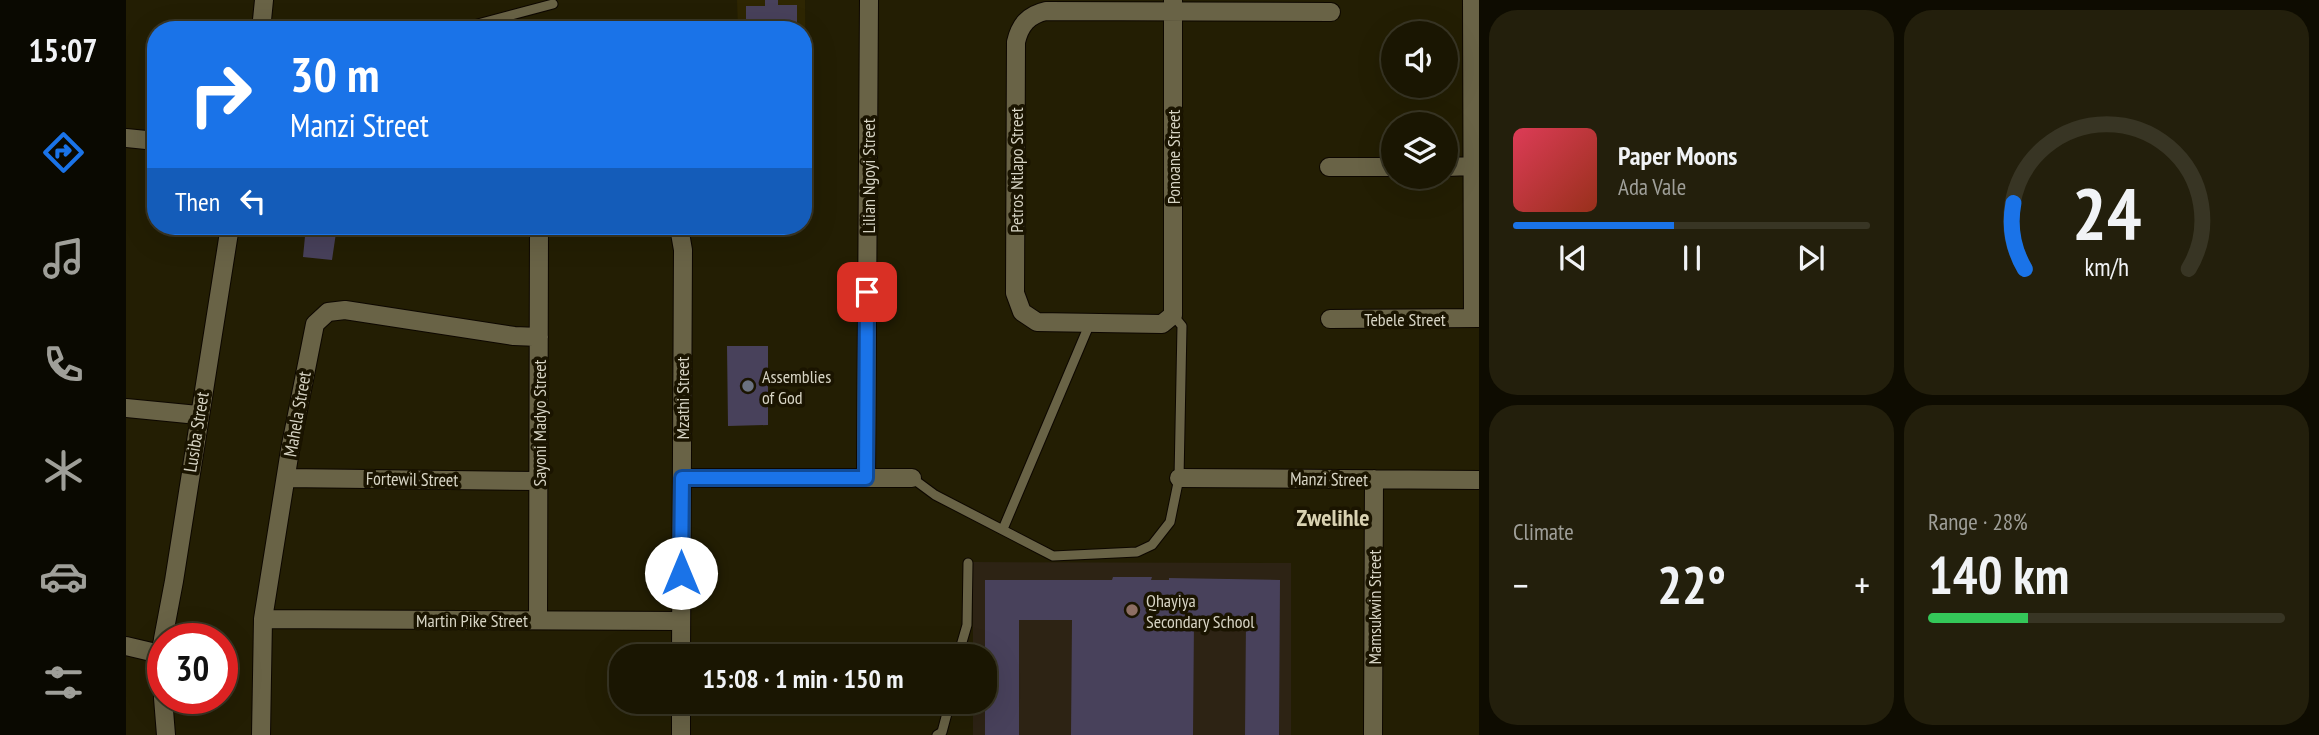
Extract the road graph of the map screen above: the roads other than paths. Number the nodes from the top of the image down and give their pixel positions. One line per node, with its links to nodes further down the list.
1 (264, 0): 7 (street)
2 (869, 0): 27 (street, Lilian Ngoyi Street)
3 (1472, 0): 11 (street)
4 (553, 4): 8 (lane)
5 (1173, 6): 6 (street); 18 (street, Ponoane Street); 21 (street, Petros Ntlapo Street)
6 (1331, 12)
7 (262, 21)
8 (489, 21)
9 (126, 138): 10 (street)
10 (147, 140)
11 (1475, 156): 12 (street); 19 (street)
12 (1458, 162)
13 (1329, 167): 14 (street)
14 (1381, 167)
15 (228, 235): 24 (street, Lusiba Street)
16 (539, 235): 22 (street, Sayoni Madyo Street)
17 (680, 235): 26 (street, Mzathi Street)
18 (1173, 315): 21 (street, Petros Ntlapo Street); 29 (lane)
19 (1476, 318): 20 (street, Tebele Street)
20 (1330, 319)
21 (1090, 323): 33 (lane)
22 (539, 337): 25 (street, Mahela Street); 32 (street, Sayoni Madyo Street)
23 (126, 408): 24 (street)
24 (198, 415): 38 (street, Lusiba Street)
25 (286, 478): 32 (street, Fortewil Street); 35 (street, Mahela Street)
26 (682, 478): 27 (street); 37 (street, Mzathi Street)
27 (866, 478): 28 (street)
28 (912, 478): 33 (lane)
29 (1179, 478): 30 (street, Manzi Street); 33 (lane)
30 (1374, 479): 31 (street, Manzi Street); 50 (street, Mamsukwin Street)
31 (1479, 480)
32 (538, 481): 36 (street, Sayoni Madyo Street)
33 (1003, 529)
34 (968, 563): 40 (lane)
35 (263, 619): 36 (street, Martin Pike Street); 47 (street, Mahela Street)
36 (538, 620): 37 (street, Martin Pike Street)
37 (681, 621): 39 (street, Mzathi Street)
38 (166, 623)
39 (681, 644)
40 (961, 644)
41 (147, 645): 42 (street)
42 (126, 646)
43 (164, 714): 46 (street)
44 (681, 714): 48 (street)
45 (947, 714): 49 (lane)
46 (166, 735)
47 (261, 735)
48 (681, 735)
49 (937, 735)
50 (1373, 735)

